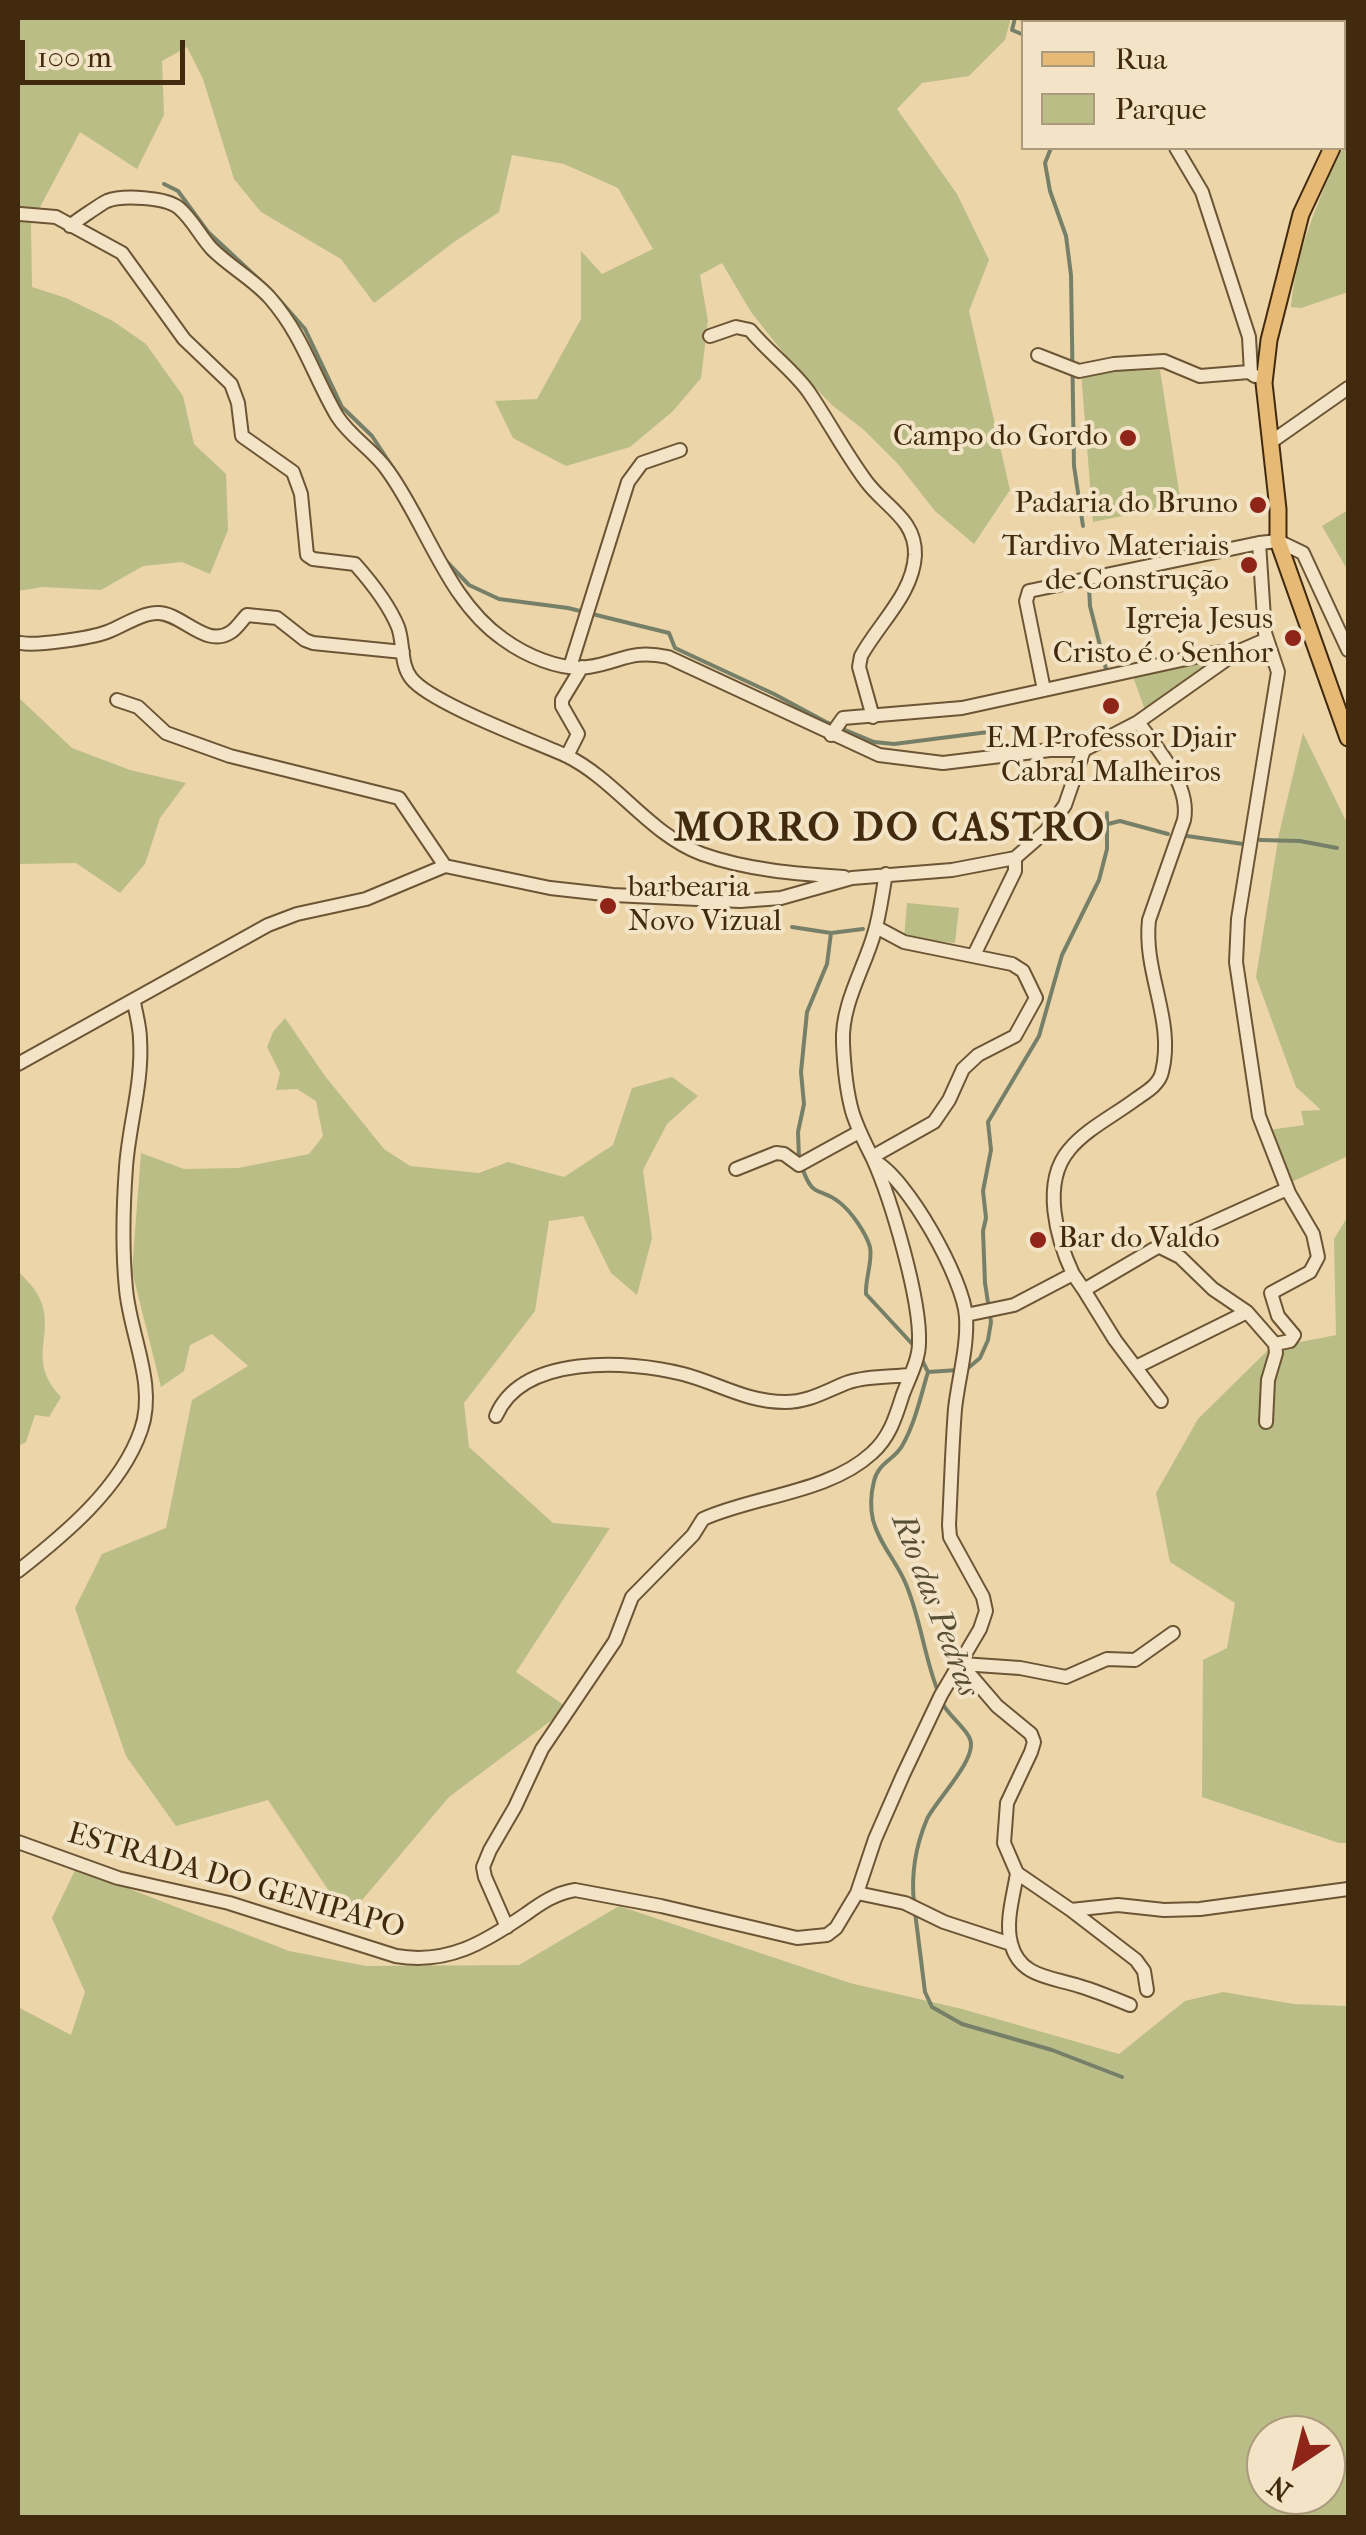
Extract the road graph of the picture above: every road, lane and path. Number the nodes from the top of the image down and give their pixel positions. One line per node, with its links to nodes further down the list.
1 (1177, 150): 7 (street)
2 (1331, 150): 7 (main road)
3 (20, 214): 4 (street)
4 (70, 226): 16 (street); 18 (street)
5 (710, 336): 21 (street)
6 (1038, 356): 7 (street)
7 (1258, 378): 9 (main road)
8 (1348, 388): 9 (street)
9 (1271, 442): 11 (main road)
10 (680, 450): 18 (street)
11 (1278, 541): 12 (street); 15 (street); 24 (main road)
12 (1258, 543): 13 (street); 19 (street)
13 (1267, 639): 17 (street); 38 (street)
14 (21, 643): 16 (street)
15 (1348, 650)
16 (403, 652): 26 (street)
17 (1228, 655): 19 (street); 22 (street)
18 (576, 667): 23 (street); 26 (street)
19 (1044, 690): 21 (street)
20 (117, 700): 28 (street)
21 (873, 717): 23 (street)
22 (1138, 722): 25 (street); 40 (street)
23 (832, 734): 25 (street)
24 (1348, 738)
25 (1084, 750): 27 (street)
26 (567, 756): 30 (street)
27 (1015, 858): 29 (street); 32 (street)
28 (445, 866): 30 (street); 33 (street)
29 (886, 874): 30 (street); 31 (street)
30 (852, 878)
31 (876, 927): 32 (street); 35 (street)
32 (974, 955): 36 (street)
33 (134, 1002): 34 (street); 50 (street)
34 (18, 1064)
35 (859, 1132): 36 (street); 37 (street)
36 (873, 1159): 43 (street, ESTRADA DO GENIPAPO); 46 (street)
37 (736, 1168)
38 (1287, 1189): 39 (street); 44 (street)
39 (1158, 1246): 41 (street); 42 (street)
40 (1073, 1274): 41 (street); 43 (street)
41 (1084, 1290): 45 (street)
42 (1247, 1312): 44 (street); 45 (street)
43 (966, 1316): 52 (street, ESTRADA DO GENIPAPO)
44 (1275, 1344): 49 (street)
45 (1136, 1367): 47 (street)
46 (910, 1375): 48 (street); 58 (street)
47 (1161, 1400)
48 (496, 1416)
49 (1266, 1422)
50 (18, 1572)
51 (1173, 1633): 52 (street)
52 (961, 1664): 54 (street); 56 (street, ESTRADA DO GENIPAPO)
53 (18, 1842): 58 (street, ESTRADA DO GENIPAPO)
54 (1017, 1872): 57 (street); 59 (street)
55 (1348, 1889): 57 (street)
56 (857, 1893): 58 (street, ESTRADA DO GENIPAPO); 59 (street)
57 (1071, 1910): 60 (street)
58 (507, 1926)
59 (1011, 1944): 61 (street)
60 (1148, 1990)
61 (1130, 2005)

